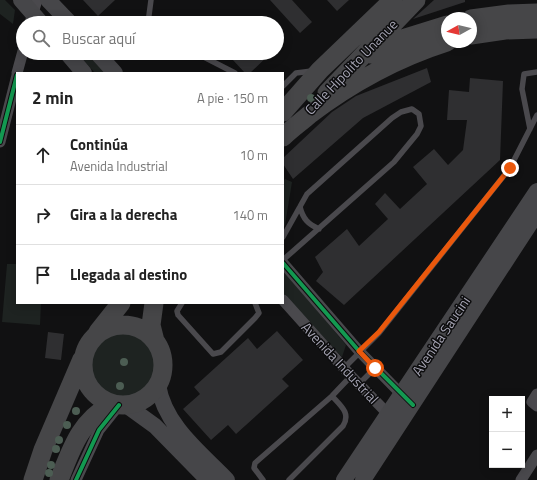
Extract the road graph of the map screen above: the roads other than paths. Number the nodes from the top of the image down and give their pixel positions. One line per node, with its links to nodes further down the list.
1 (21, 0): 7 (main road)
2 (48, 0): 8 (main road)
3 (151, 0): 9 (lane)
4 (393, 0): 20 (highway, Calle Hipolito Unanue)
5 (416, 0): 15 (highway, Calle Hipolito Unanue)
6 (537, 13): 10 (highway)
7 (35, 15)
8 (63, 16)
9 (149, 16)
10 (477, 18)
11 (441, 27): 15 (highway)
12 (537, 29): 13 (highway)
13 (477, 34)
14 (441, 44): 31 (highway)
15 (362, 58): 31 (highway, Calle Hipolito Unanue)
16 (21, 60): 21 (street)
17 (73, 60): 22 (main road)
18 (103, 60): 23 (main road)
19 (210, 60): 24 (lane)
20 (320, 70): 27 (lane); 28 (highway, Calle Hipolito Unanue)
21 (18, 72)
22 (83, 72)
23 (114, 72)
24 (234, 72)
25 (537, 72): 30 (lane)
26 (16, 78): 32 (street)
27 (284, 85)
28 (284, 111)
29 (537, 115): 30 (lane)
30 (530, 129): 48 (lane)
31 (285, 135)
32 (0, 142)
33 (537, 191): 38 (main road, Avenida Saucini)
34 (300, 207): 36 (lane); 36 (lane); 37 (lane)
35 (537, 213): 38 (main road, Avenida Saucini)
36 (319, 228): 39 (lane)
37 (284, 235)
38 (505, 252): 54 (main road, Avenida Saucini)
39 (284, 260)
40 (284, 262): 48 (street, Avenida Industrial)
41 (284, 301): 49 (street, Avenida Industrial)
42 (120, 304): 47 (highway)
43 (154, 304): 46 (highway)
44 (181, 304): 45 (lane)
45 (255, 304)
46 (154, 340): 47 (highway); 52 (highway)
47 (91, 342): 55 (highway); 57 (highway)
48 (359, 351): 49 (lane); 50 (street, Avenida Industrial)
49 (344, 368): 51 (street, Avenida Industrial)
50 (375, 368): 51 (lane); 54 (street, Avenida Industrial)
51 (355, 380): 53 (lane); 56 (street, Avenida Industrial)
52 (158, 385): 55 (highway); 64 (main road)
53 (332, 396): 65 (lane); 66 (lane)
54 (407, 400): 56 (main road, Avenida Saucini)
55 (118, 405): 61 (highway); 62 (street); 63 (main road)
56 (394, 419): 67 (main road, Avenida Saucini); 68 (main road, Avenida Saucini)
57 (43, 450): 59 (street); 60 (highway)
58 (537, 455): 69 (street)
59 (27, 480)
60 (33, 480)
61 (59, 480)
62 (76, 480)
63 (208, 480)
64 (227, 480)
65 (263, 480)
66 (289, 480)
67 (344, 480)
68 (363, 480)
69 (521, 480)

